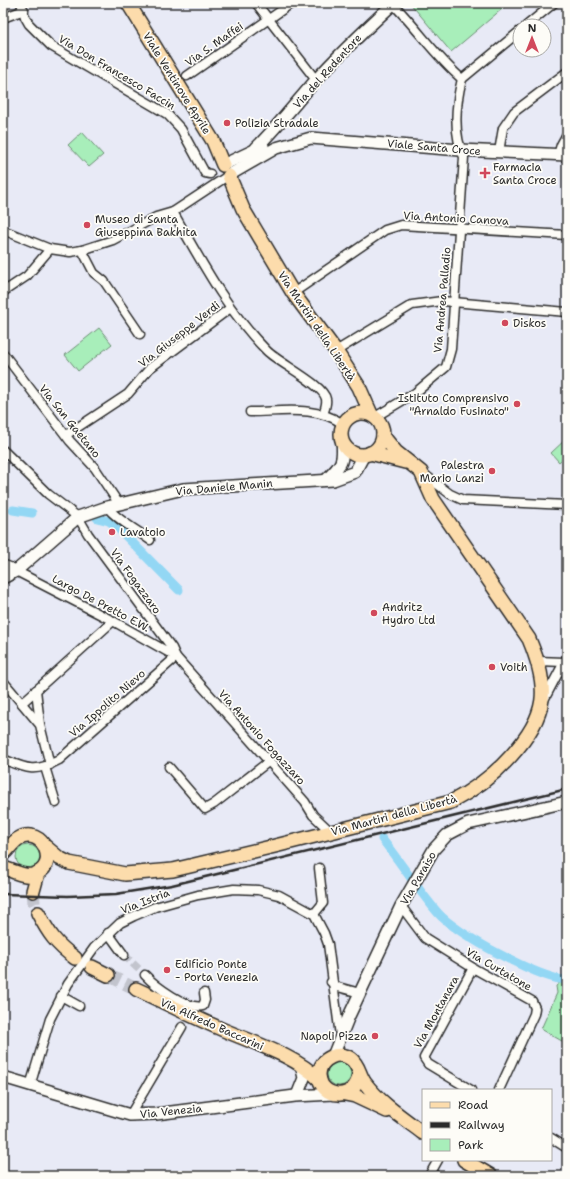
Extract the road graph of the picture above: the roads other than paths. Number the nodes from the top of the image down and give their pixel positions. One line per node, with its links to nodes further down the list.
1 (128, 3): 22 (main road, Viale Ventinove Aprile)
2 (256, 3): 9 (street)
3 (292, 3): 9 (street, Via S. Maffei)
4 (394, 3): 13 (street); 14 (street, Via del Redentore)
5 (554, 3): 8 (street)
6 (22, 6): 7 (street); 23 (street, Via Don Francesco Faccin)
7 (3, 18)
8 (536, 18)
9 (268, 20): 12 (street, Via S. Maffei); 14 (street)
10 (512, 38): 13 (street)
11 (567, 72): 20 (street)
12 (187, 76)
13 (462, 79): 19 (street, Via Andrea Palladio)
14 (316, 80): 15 (street, Via del Redentore)
15 (279, 126): 17 (street); 18 (street, Via del Redentore)
16 (567, 134): 21 (street)
17 (277, 144): 18 (street, Viale Santa Croce); 19 (street, Viale Santa Croce); 22 (street, Viale Santa Croce)
18 (256, 148): 22 (street, Viale Santa Croce)
19 (460, 150): 20 (street, Viale Santa Croce); 25 (street, Via Andrea Palladio)
20 (499, 152): 21 (street, Viale Santa Croce)
21 (563, 155)
22 (227, 171): 24 (street); 31 (main road, Via Martiri della Libertà)
23 (210, 174)
24 (173, 212): 29 (street); 33 (street)
25 (460, 227): 27 (street, Via Antonio Canova); 31 (street, Via Antonio Canova); 32 (street, Via Andrea Palladio)
26 (3, 230): 28 (street)
27 (567, 235)
28 (50, 249): 29 (street); 30 (street)
29 (82, 250): 35 (street)
30 (3, 292)
31 (293, 293): 36 (main road, Via Martiri della Libertà)
32 (454, 302): 34 (street); 36 (street); 42 (street, Via Andrea Palladio)
33 (229, 309): 41 (street); 44 (street, Via Giuseppe Verdi)
34 (567, 312)
35 (140, 334)
36 (336, 351): 38 (main road, Via Martiri della Libertà)
37 (3, 353): 44 (street, Via San Gaetano)
38 (360, 390): 40 (main road, Via Martiri della Libertà); 42 (main road, Via Martiri della Libertà)
39 (250, 412): 41 (street)
40 (356, 413): 42 (main road); 43 (main road)
41 (324, 414): 43 (street)
42 (373, 415): 45 (main road, Via Martiri della Libertà)
43 (343, 424): 46 (main road)
44 (66, 435): 54 (street, Via San Gaetano)
45 (383, 436): 48 (main road); 49 (main road, Via Martiri della Libertà)
46 (342, 439): 48 (main road, Via Martiri della Libertà); 50 (street)
47 (3, 450): 57 (street)
48 (367, 454): 49 (main road, Via Martiri della Libertà); 52 (street)
49 (409, 463): 51 (main road, Via Martiri della Libertà)
50 (341, 465): 52 (street); 53 (street)
51 (421, 472): 55 (street); 64 (main road, Via Martiri della Libertà)
52 (352, 475): 53 (street, Via Daniele Manin)
53 (326, 480): 54 (street, Via Daniele Manin)
54 (119, 504): 56 (street, Via Daniele Manin)
55 (567, 506)
56 (107, 507): 57 (street, Via Daniele Manin); 58 (street)
57 (78, 517): 60 (street); 63 (street, Via Fogazzaro)
58 (150, 540)
59 (3, 566): 60 (street)
60 (16, 570): 61 (street); 62 (street, Largo De Pretto E.W.)
61 (3, 578)
62 (113, 621): 63 (street, Largo De Pretto E.W.); 67 (street)
63 (176, 657): 72 (street, Via Antonio Fogazzaro); 73 (street, Via Ippolito Nievo)
64 (538, 660): 65 (street); 69 (main road, Via Martiri della Libertà)
65 (566, 662): 69 (street)
66 (3, 681): 68 (street)
67 (36, 690): 68 (street); 70 (street)
68 (22, 703): 70 (street)
69 (540, 708): 77 (main road, Via Martiri della Libertà)
70 (40, 725): 73 (street)
71 (3, 759): 73 (street)
72 (268, 762): 74 (street); 77 (street, Via Antonio Fogazzaro)
73 (48, 766): 76 (street)
74 (169, 767)
75 (567, 802): 84 (street, Via Paraiso)
76 (56, 803)
77 (332, 832): 80 (main road, Via Martiri della Libertà)
78 (46, 847): 79 (main road); 80 (main road, Via Martiri della Libertà); 82 (main road)
79 (7, 851): 83 (main road)
80 (69, 863): 82 (main road, Via Martiri della Libertà)
81 (319, 868): 86 (street)
82 (41, 869): 83 (main road)
83 (14, 871)
84 (402, 906): 91 (street, Via Curtatone); 97 (street, Via Paraiso)
85 (38, 913): 89 (main road)
86 (314, 914): 87 (street, Via Istria); 94 (street)
87 (108, 933): 88 (street); 98 (street, Via Istria)
88 (124, 955)
89 (75, 958)
90 (92, 967): 92 (main road)
91 (473, 968): 111 (street, Via Montanara); 112 (street, Via Curtatone)
92 (108, 975)
93 (145, 975): 96 (street)
94 (332, 982): 97 (street); 101 (street)
95 (136, 989): 103 (main road, Via Alfredo Baccarini)
96 (204, 993)
97 (360, 993): 101 (street, Via Paraiso)
98 (62, 996): 99 (street); 110 (street, Via Istria)
99 (79, 1006)
100 (182, 1027): 115 (street)
101 (340, 1037): 102 (street, Via Paraiso); 104 (street)
102 (333, 1056): 104 (main road); 105 (main road)
103 (289, 1058): 105 (main road, Via Alfredo Baccarini); 106 (main road, Via Alfredo Baccarini)
104 (351, 1059): 107 (main road)
105 (322, 1064): 109 (main road)
106 (301, 1065): 109 (main road, Via Alfredo Baccarini); 113 (street)
107 (359, 1073): 114 (main road); 116 (main road)
108 (3, 1077): 110 (street, Via Venezia)
109 (320, 1081): 113 (street, Via Venezia); 114 (main road)
110 (30, 1086): 115 (street, Via Venezia)
111 (469, 1089)
112 (499, 1089)
113 (297, 1094): 114 (street, Via Venezia); 115 (street, Via Venezia)
114 (340, 1094): 116 (main road)
115 (130, 1115)
116 (421, 1132)
117 (552, 1139): 118 (street)
118 (567, 1148)
119 (437, 1161): 121 (street)
120 (466, 1161): 122 (main road)
121 (429, 1176)
122 (491, 1176)

